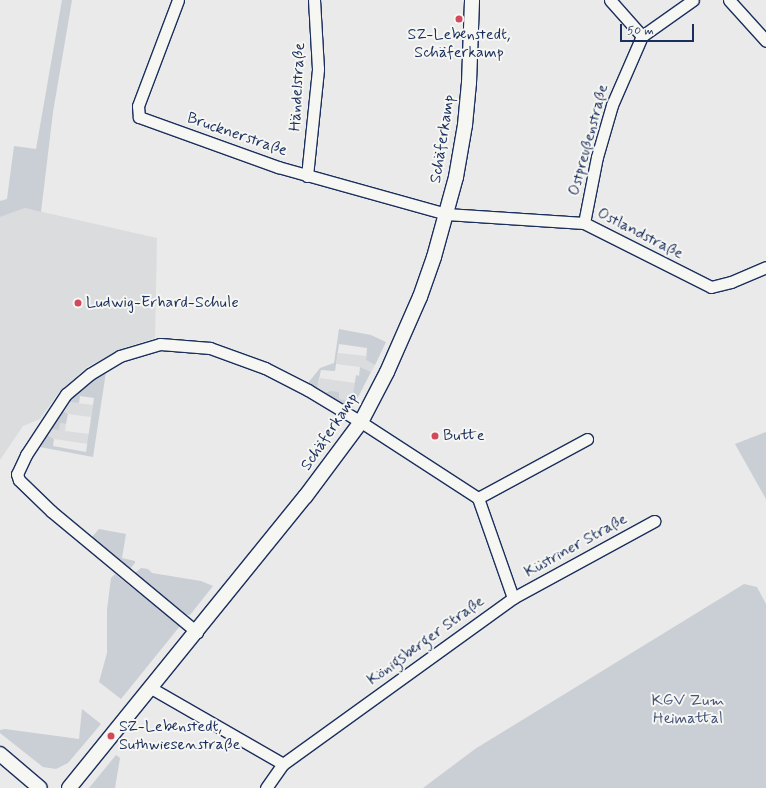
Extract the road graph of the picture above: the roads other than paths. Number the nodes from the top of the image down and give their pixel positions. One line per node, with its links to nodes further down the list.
1 (178, 0): 9 (street, Brucknerstraße)
2 (314, 0): 9 (street, Händelstraße)
3 (472, 0): 10 (street, Schäferkamp)
4 (610, 0): 7 (street)
5 (693, 0): 7 (street)
6 (729, 0): 8 (street)
7 (642, 36): 11 (street, Ostpreußenstraße)
8 (766, 40)
9 (307, 176): 10 (street, Brucknerstraße)
10 (446, 214): 11 (street, Ostlandstraße); 13 (street, Schäferkamp)
11 (584, 223): 12 (street, Ostlandstraße)
12 (766, 267)
13 (362, 422): 15 (street); 18 (street, Schäferkamp); 18 (street)
14 (587, 439): 15 (street)
15 (478, 498): 17 (street)
16 (654, 521): 17 (street, Küstriner Straße)
17 (513, 598): 21 (street, Königsberger Straße)
18 (197, 632): 19 (street, Schäferkamp)
19 (151, 688): 21 (street); 23 (street, Schäferkamp)
20 (0, 754): 22 (street)
21 (283, 764): 24 (street, Königsberger Straße)
22 (40, 788)
23 (69, 788)
24 (266, 788)

